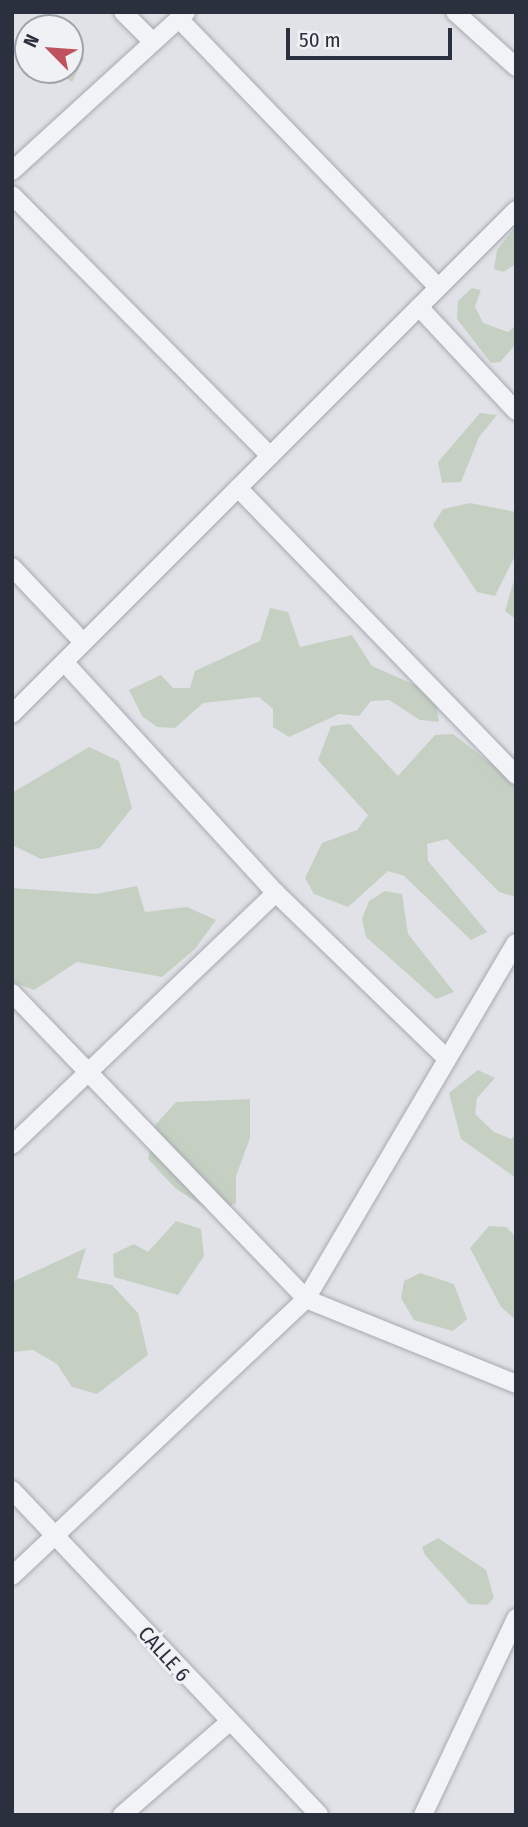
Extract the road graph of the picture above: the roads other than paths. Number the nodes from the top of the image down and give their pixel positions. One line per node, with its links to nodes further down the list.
1 (123, 12): 4 (street)
2 (455, 12): 5 (street)
3 (182, 16): 4 (street); 9 (street)
4 (153, 42): 6 (street)
5 (516, 67)
6 (12, 172)
7 (12, 195): 12 (street)
8 (516, 211): 9 (street)
9 (438, 287): 10 (street)
10 (419, 307): 11 (street); 12 (street)
11 (516, 411)
12 (270, 456): 13 (street)
13 (237, 488): 15 (street); 18 (street)
14 (12, 567): 15 (street)
15 (83, 642): 16 (street)
16 (65, 663): 17 (street); 19 (street)
17 (12, 714)
18 (516, 775)
19 (276, 893): 22 (street); 23 (street)
20 (516, 943): 22 (street)
21 (12, 993): 23 (street)
22 (446, 1058): 25 (street)
23 (88, 1073): 24 (street); 25 (street)
24 (12, 1146)
25 (306, 1300): 26 (street); 28 (street)
26 (516, 1384)
27 (12, 1490): 28 (street, CALLE 6)
28 (55, 1535): 29 (street); 31 (street, CALLE 6)
29 (12, 1576)
30 (516, 1618): 34 (street)
31 (227, 1724): 32 (street); 33 (street, CALLE 6)
32 (122, 1815)
33 (319, 1815)
34 (423, 1815)

